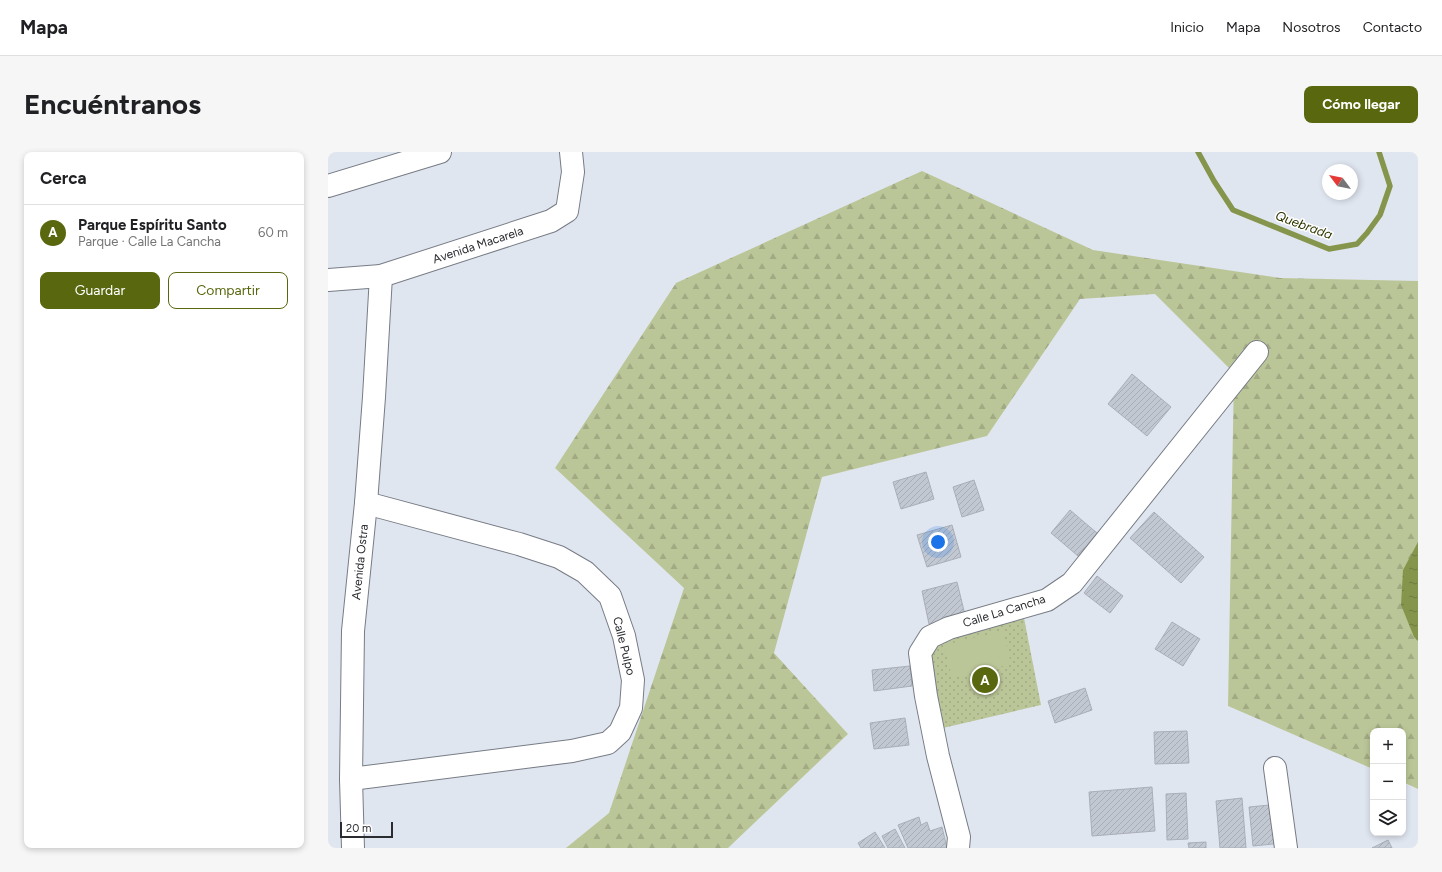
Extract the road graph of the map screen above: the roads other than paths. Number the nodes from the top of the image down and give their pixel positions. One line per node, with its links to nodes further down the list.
1 (440, 152): 3 (street)
2 (570, 152): 4 (street, Avenida Macarela)
3 (328, 186)
4 (381, 276): 5 (street, Avenida Macarela); 7 (street, Avenida Ostra)
5 (328, 280)
6 (1257, 352): 11 (street, Calle La Cancha)
7 (366, 503): 9 (street, Avenida Ostra); 9 (street, Calle Pulpo)
8 (1275, 768): 12 (street)
9 (351, 779): 10 (street, Avenida Ostra)
10 (353, 848)
11 (958, 848)
12 (1286, 848)

